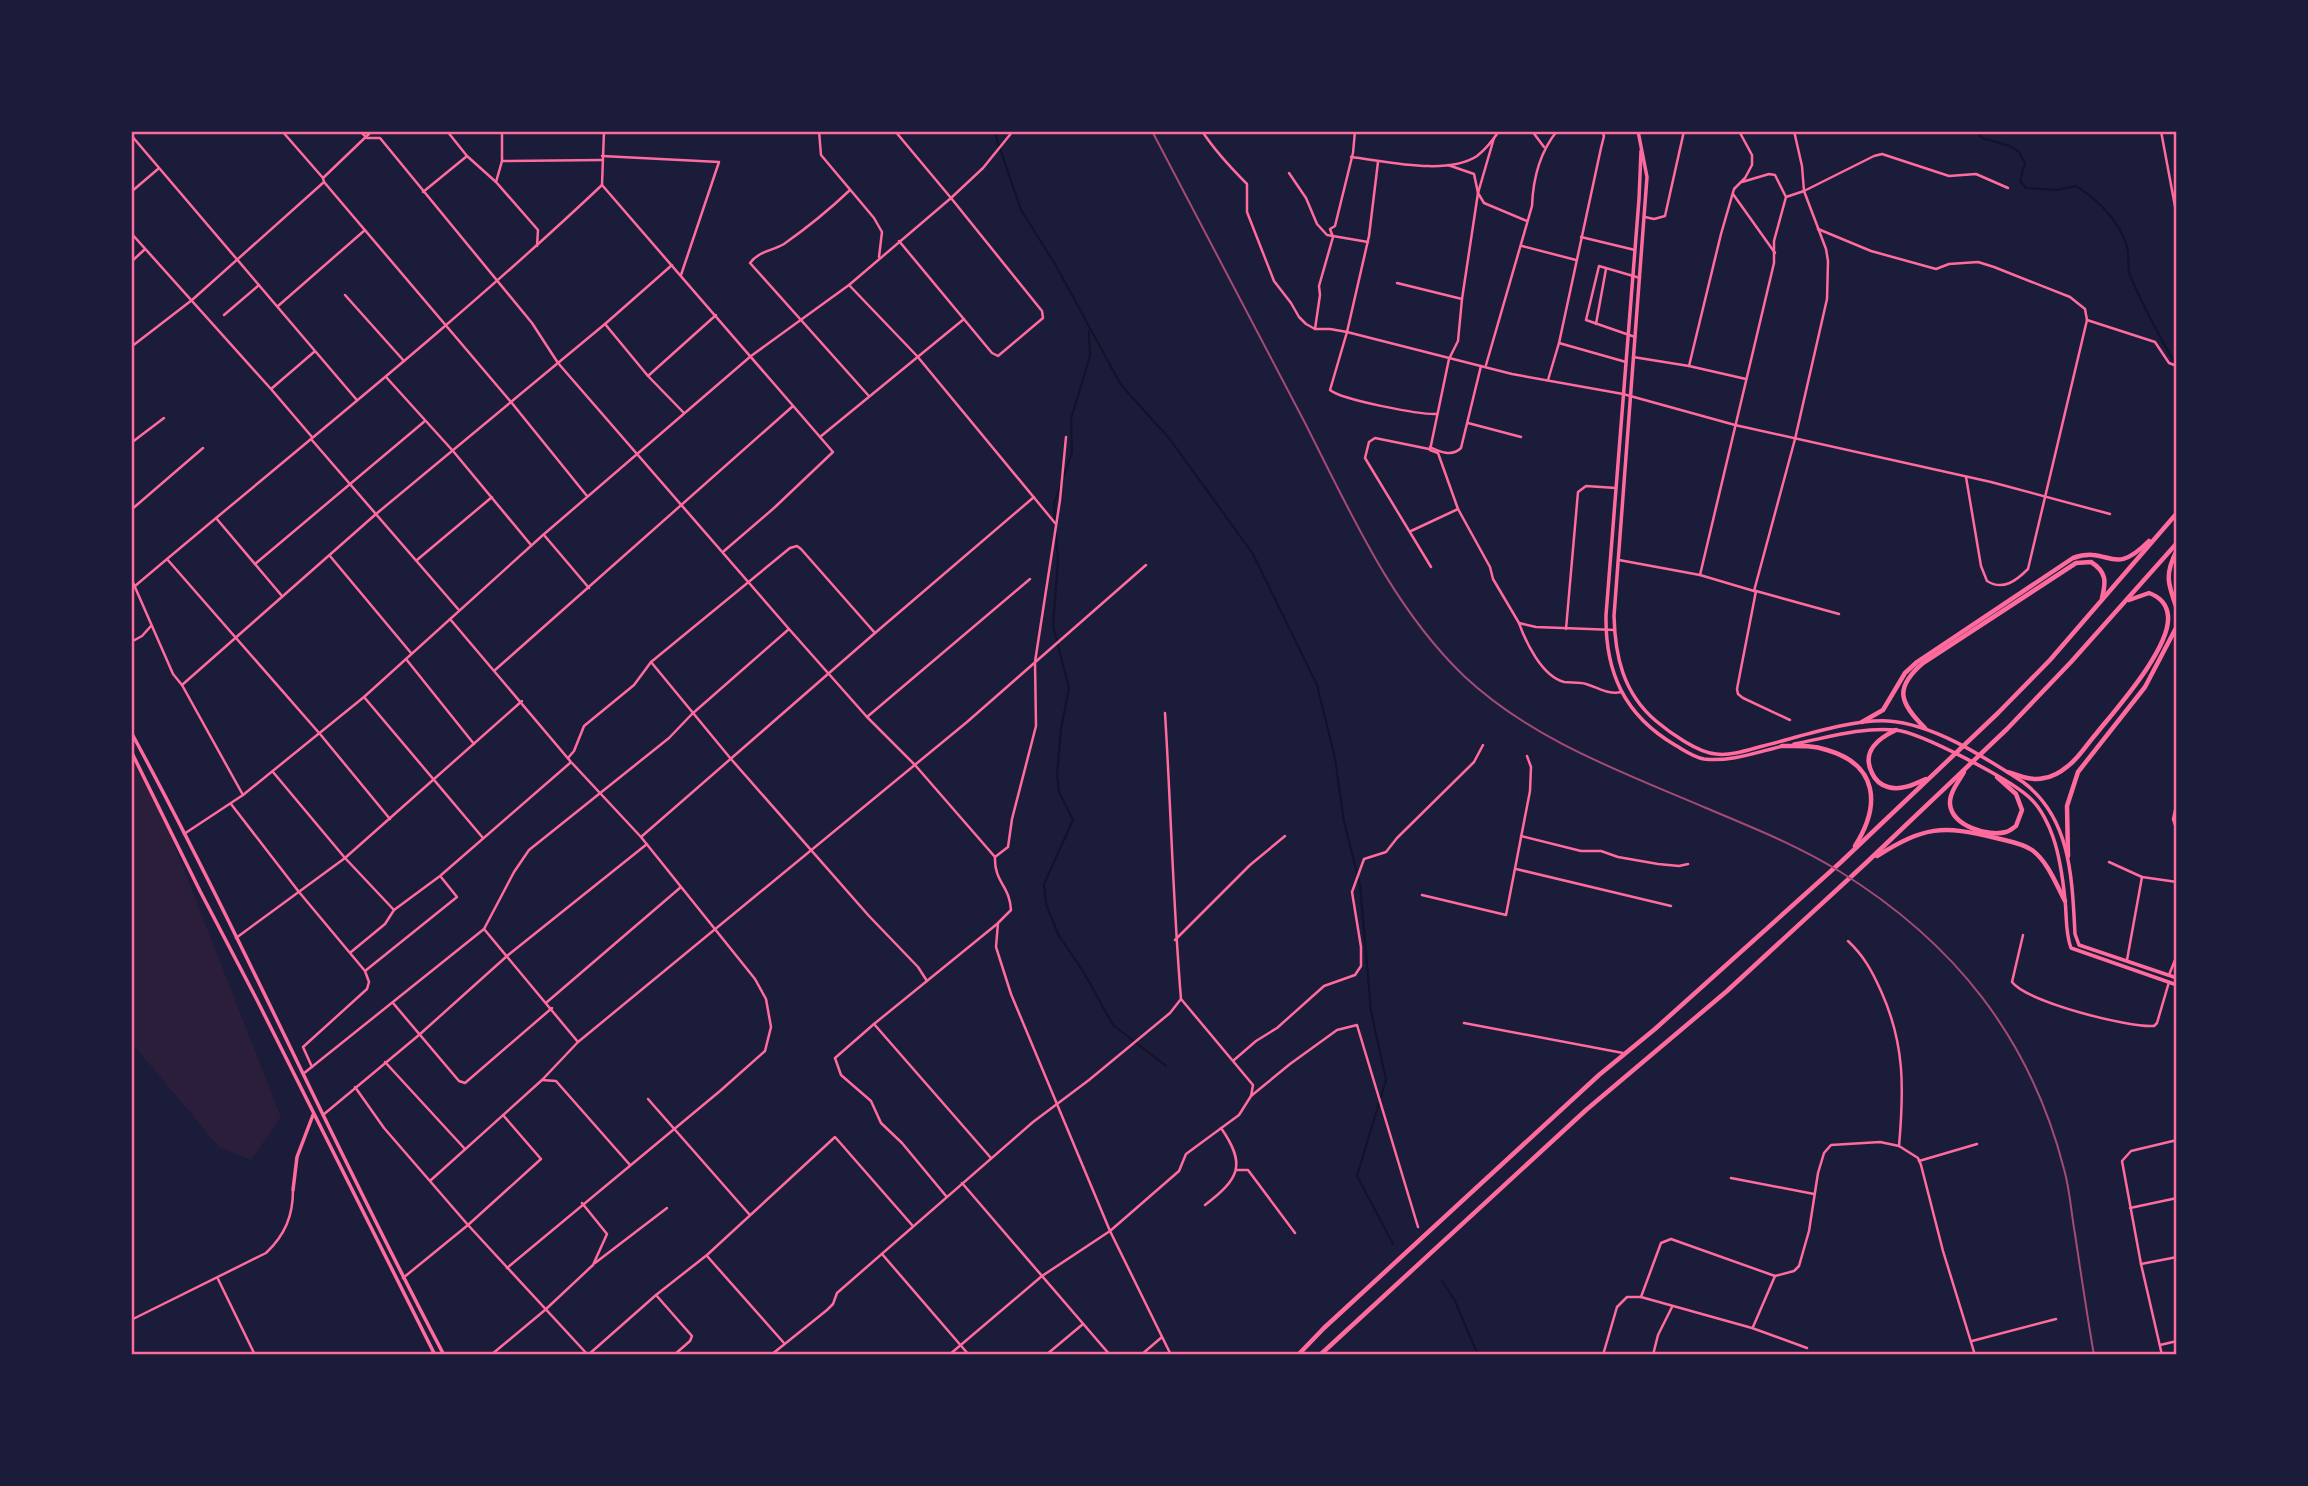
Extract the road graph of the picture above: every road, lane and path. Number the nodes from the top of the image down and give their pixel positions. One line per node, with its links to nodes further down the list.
1 (282, 131): 34 (street)
2 (360, 131): 22 (street)
3 (372, 131): 22 (street)
4 (447, 131): 26 (street)
5 (502, 131): 29 (street)
6 (604, 131): 28 (street)
7 (819, 131): 39 (street)
8 (895, 131): 46 (street)
9 (1013, 131): 46 (street)
10 (1202, 131): 87 (street)
11 (1355, 131): 27 (street)
12 (1499, 131): 23 (street)
13 (1532, 131): 25 (street)
14 (1557, 131): 25 (street)
15 (1602, 131): 54 (street)
16 (1638, 131): 24 (main road)
17 (1684, 131): 47 (street)
18 (1739, 131): 36 (street)
19 (1794, 131): 40 (street)
20 (2161, 131): 48 (street)
21 (131, 135): 32 (street)
22 (367, 138): 34 (street); 42 (street)
23 (1494, 138): 31 (street); 43 (street)
24 (1641, 142): 47 (main road); 60 (main road)
25 (1544, 147): 49 (street)
26 (467, 156): 35 (street); 42 (street)
27 (1351, 157): 30 (street); 53 (street)
28 (602, 158): 29 (street); 37 (street); 68 (street)
29 (502, 161): 35 (street)
30 (1378, 162): 31 (street); 56 (street)
31 (1448, 165): 43 (street)
32 (159, 168): 41 (street); 63 (street)
33 (1289, 173): 53 (street)
34 (324, 180): 51 (street); 63 (street)
35 (496, 182): 57 (street)
36 (1742, 182): 44 (street); 45 (street)
37 (602, 185): 57 (street); 66 (street)
38 (2008, 188): 40 (street)
39 (850, 190): 62 (street); 83 (street)
40 (1804, 191): 45 (street); 50 (street)
41 (131, 192)
42 (424, 192): 71 (street)
43 (1478, 193): 49 (street); 76 (street)
44 (1733, 194): 61 (street); 102 (street)
45 (1786, 197): 61 (street)
46 (951, 198): 55 (street); 81 (street)
47 (1645, 217): 70 (main road)
48 (2177, 217)
49 (1527, 221): 58 (street)
50 (1818, 229): 82 (street); 125 (street)
51 (365, 230): 78 (street); 86 (street)
52 (131, 233): 59 (street)
53 (1333, 237): 56 (street); 87 (street)
54 (1581, 237): 60 (street); 64 (street)
55 (899, 241): 62 (street); 81 (street)
56 (1368, 242): 88 (street)
57 (537, 246): 71 (street)
58 (1521, 246): 64 (street); 101 (street)
59 (145, 248): 65 (street); 77 (street)
60 (1635, 250): 69 (main road)
61 (1775, 253): 106 (street)
62 (879, 258): 74 (street)
63 (237, 260): 73 (street); 77 (street)
64 (1576, 260): 91 (street)
65 (131, 262)
66 (672, 265): 68 (street); 84 (street)
67 (1606, 268): 69 (street); 85 (street); 85 (street)
68 (681, 275): 80 (street)
69 (1633, 276): 70 (street); 89 (main road)
70 (1640, 278): 90 (main road)
71 (497, 282): 86 (street); 100 (street)
72 (1397, 283): 76 (street)
73 (259, 285): 78 (street); 79 (street)
74 (849, 285): 83 (street); 95 (street)
75 (345, 295): 98 (street)
76 (1462, 299): 97 (street)
77 (192, 300): 92 (street); 108 (street)
78 (277, 306): 93 (street)
79 (225, 314)
80 (716, 315): 94 (street); 104 (street)
81 (964, 319): 95 (street)
82 (2087, 320): 103 (street); 137 (street)
83 (800, 321): 94 (street); 110 (street)
84 (605, 324): 100 (street); 104 (street)
85 (1596, 324): 89 (street)
86 (445, 326): 98 (street); 113 (street)
87 (1315, 329): 88 (street)
88 (1347, 332): 97 (street); 116 (street)
89 (1629, 337): 90 (street); 99 (main road)
90 (1635, 337): 96 (main road)
91 (1559, 343): 99 (street); 107 (street)
92 (131, 347)
93 (314, 352): 108 (street); 112 (street)
94 (751, 356): 114 (street); 115 (street)
95 (917, 356): 110 (street); 136 (street)
96 (1633, 357): 102 (street); 111 (main road)
97 (1449, 359): 101 (street); 116 (street)
98 (404, 361): 105 (street)
99 (1626, 362): 109 (main road)
100 (558, 363): 113 (street); 130 (street)
101 (1483, 365): 107 (street); 119 (street)
102 (1689, 366): 106 (street)
103 (2177, 366)
104 (648, 376): 115 (street)
105 (386, 377): 112 (street); 118 (street)
106 (1746, 379): 120 (street)
107 (1548, 380): 109 (street)
108 (271, 389): 124 (street)
109 (1623, 394): 111 (street); 133 (main road)
110 (868, 395): 121 (street)
111 (1631, 396): 120 (street); 155 (main road)
112 (356, 399): 124 (street)
113 (511, 402): 129 (street); 134 (street)
114 (793, 406): 121 (street); 138 (street)
115 (684, 413): 130 (street)
116 (1437, 414): 128 (street)
117 (164, 418): 126 (street)
118 (425, 421): 129 (street); 132 (street)
119 (1468, 423): 123 (street); 128 (street)
120 (1735, 425): 125 (street); 160 (street)
121 (820, 437): 152 (street)
122 (1066, 437): 146 (street)
123 (1521, 437)
124 (312, 439): 132 (street); 144 (street)
125 (1795, 439): 131 (street); 166 (street)
126 (131, 443)
127 (203, 448): 140 (street)
128 (1430, 449): 139 (street); 147 (street)
129 (453, 452): 135 (street); 142 (street)
130 (637, 454): 134 (street); 138 (street)
131 (1966, 477): 137 (street); 137 (street)
132 (350, 484): 142 (street); 157 (street)
133 (1615, 488): 178 (street); 179 (main road)
134 (587, 496): 148 (street)
135 (492, 497): 150 (street); 156 (street)
136 (1034, 497): 146 (street); 181 (street)
137 (2044, 497): 143 (street)
138 (681, 503): 152 (street); 165 (street)
139 (1458, 509): 147 (street); 174 (street)
140 (131, 510)
141 (2177, 513): 145 (highway)
142 (376, 514): 153 (street); 156 (street)
143 (2110, 514)
144 (216, 518): 154 (street); 157 (street)
145 (2172, 518): 168 (highway); 198 (highway)
146 (1057, 524): 187 (street)
147 (1411, 531): 159 (street)
148 (543, 535): 150 (street); 165 (street)
149 (2177, 542): 169 (highway)
150 (531, 545): 170 (street)
151 (2177, 550): 171 (highway)
152 (723, 551): 163 (street)
153 (330, 556): 167 (street); 184 (street)
154 (167, 559): 164 (street); 182 (street)
155 (1619, 560): 160 (street); 180 (main road)
156 (417, 561): 170 (street)
157 (255, 564): 167 (street)
158 (1146, 565): 187 (street)
159 (1431, 568)
160 (1700, 575): 166 (street)
161 (131, 578): 164 (street)
162 (1030, 579): 196 (street)
163 (749, 582): 177 (street); 181 (street); 186 (street)
164 (135, 586): 175 (street)
165 (589, 588): 188 (street)
166 (1755, 591): 172 (street); 197 (street)
167 (283, 597): 182 (street)
168 (2102, 600): 199 (highway); 215 (highway)
169 (2125, 602): 211 (highway); 213 (highway)
170 (459, 609): 173 (street)
171 (2177, 609)
172 (1839, 614)
173 (449, 618): 184 (street); 188 (street)
174 (1519, 622): 178 (street); 191 (street)
175 (151, 626): 183 (street); 190 (street)
176 (2177, 626): 231 (highway)
177 (789, 629): 189 (street); 195 (street)
178 (1566, 629): 179 (street)
179 (1606, 631): 180 (street); 191 (main road)
180 (1615, 631): 198 (main road)
181 (875, 633): 189 (street)
182 (237, 638): 190 (street); 202 (street)
183 (131, 642)
184 (412, 654): 185 (street)
185 (406, 659): 192 (street); 203 (street)
186 (651, 662): 195 (street); 209 (street)
187 (1035, 662): 210 (street); 232 (street)
188 (495, 670): 193 (street)
189 (830, 673): 196 (street); 208 (street)
190 (182, 685): 218 (street)
191 (1622, 692): 205 (main road)
192 (364, 697): 202 (street); 216 (street)
193 (522, 701): 203 (street); 209 (street)
194 (1165, 713): 252 (street)
195 (692, 714): 208 (street); 217 (street)
196 (867, 717): 210 (street)
197 (1790, 720)
198 (1862, 723): 199 (main road)
199 (1925, 728): 213 (main road)
200 (1896, 730): 205 (main road); 214 (main road); 215 (highway)
201 (131, 732): 223 (main road)
202 (320, 734): 212 (street); 221 (street)
203 (474, 744): 216 (street)
204 (1483, 745): 273 (street)
205 (1782, 746): 230 (highway)
206 (131, 751): 282 (main road)
207 (1527, 757): 225 (street)
208 (731, 759): 226 (street); 229 (street)
209 (570, 760): 217 (street); 227 (street)
210 (915, 765): 229 (street); 232 (street)
211 (1966, 769): 214 (highway); 234 (highway)
212 (273, 772): 218 (street); 233 (street)
213 (2007, 772): 231 (main road)
214 (1994, 775): 244 (main road)
215 (1930, 777): 230 (highway)
216 (433, 780): 221 (street); 227 (street)
217 (600, 794): 226 (street); 248 (street)
218 (243, 795): 220 (street)
219 (2177, 801): 222 (street)
220 (231, 804): 223 (street); 242 (street)
221 (390, 819): 233 (street)
222 (2177, 831)
223 (184, 834): 251 (main road)
224 (1285, 836): 252 (street)
225 (1521, 836): 236 (street); 237 (street)
226 (641, 837): 228 (street)
227 (483, 838): 238 (street)
228 (647, 844): 241 (street); 256 (street)
229 (811, 851): 249 (street); 261 (street)
230 (1850, 853): 272 (highway)
231 (2068, 856): 257 (main road)
232 (995, 857): 247 (street)
233 (345, 858): 242 (street); 246 (street)
234 (1867, 862): 244 (highway); 351 (highway)
235 (2109, 862): 239 (street)
236 (1688, 864)
237 (1516, 869): 243 (street); 245 (street)
238 (440, 876): 246 (street); 258 (street)
239 (2142, 877): 240 (street); 257 (street)
240 (2177, 882)
241 (681, 887): 249 (street); 266 (street)
242 (299, 892): 251 (street); 254 (street)
243 (1422, 895)
244 (2065, 901): 262 (main road)
245 (1671, 906)
246 (394, 911): 254 (street)
247 (998, 923): 261 (street); 281 (street)
248 (484, 929): 256 (street); 265 (street)
249 (715, 931): 271 (street); 286 (street)
250 (2023, 935): 262 (street)
251 (236, 939): 276 (main road)
252 (1175, 940): 264 (street)
253 (1848, 941): 289 (street)
254 (351, 952): 258 (street)
255 (2177, 955): 259 (street)
256 (507, 956): 266 (street); 270 (street)
257 (2127, 960): 259 (main road)
258 (365, 971): 275 (street)
259 (2169, 975): 260 (main road)
260 (2177, 978)
261 (927, 981): 269 (street)
262 (2169, 982): 263 (main road)
263 (2177, 985)
264 (1181, 999): 273 (street); 281 (street)
265 (392, 1002): 270 (street); 275 (street)
266 (547, 1002): 267 (street)
267 (552, 1008): 270 (street); 271 (street)
268 (1464, 1023): 272 (street)
269 (874, 1024): 291 (street); 300 (street)
270 (419, 1035): 274 (street)
271 (578, 1042): 277 (street)
272 (1627, 1054): 350 (highway)
273 (1234, 1060): 279 (street)
274 (385, 1062): 278 (street); 290 (street)
275 (312, 1068): 276 (street)
276 (303, 1074): 283 (main road)
277 (542, 1080): 284 (street); 293 (street)
278 (355, 1087): 283 (street); 296 (street)
279 (1251, 1096): 285 (street); 309 (street)
280 (648, 1099): 286 (street)
281 (1058, 1104): 291 (street); 310 (street)
282 (313, 1115): 298 (main road); 338 (main road)
283 (323, 1115): 320 (main road)
284 (503, 1115): 290 (street); 307 (street)
285 (1221, 1128): 294 (street); 310 (street)
286 (673, 1130): 293 (street); 306 (street)
287 (2177, 1140): 305 (street)
288 (1977, 1144): 292 (street)
289 (1899, 1146): 292 (street); 299 (street)
290 (465, 1149): 296 (street)
291 (990, 1158): 297 (street)
292 (1919, 1161): 331 (street)
293 (630, 1165): 302 (street)
294 (1237, 1170): 303 (street); 311 (street)
295 (1731, 1178): 299 (street)
296 (431, 1180): 307 (street)
297 (962, 1184): 300 (street); 318 (street)
298 (293, 1189): 321 (street)
299 (1815, 1195): 319 (street)
300 (947, 1197): 308 (street)
301 (2177, 1198): 305 (street)
302 (582, 1203): 316 (street); 317 (street)
303 (1205, 1205)
304 (667, 1208): 316 (street)
305 (2130, 1208): 315 (street)
306 (749, 1214): 308 (street); 313 (street)
307 (468, 1225): 317 (street); 320 (street)
308 (912, 1225): 312 (street)
309 (1418, 1227)
310 (1110, 1231): 318 (street); 330 (street)
311 (1295, 1233)
312 (882, 1254): 333 (street); 334 (street)
313 (707, 1255): 322 (street); 333 (street)
314 (2177, 1257): 315 (street)
315 (2141, 1264): 335 (street)
316 (593, 1265): 325 (street)
317 (507, 1268): 325 (street)
318 (1042, 1276): 328 (street); 334 (street)
319 (1775, 1276): 323 (street); 329 (street)
320 (403, 1278): 339 (main road)
321 (217, 1279): 327 (street); 337 (street)
322 (656, 1295): 341 (street); 342 (street)
323 (1641, 1297): 324 (street); 352 (street)
324 (1672, 1307): 329 (street); 353 (street)
325 (545, 1310): 340 (street); 341 (street)
326 (2056, 1319): 331 (street)
327 (131, 1320)
328 (1083, 1324): 346 (street); 347 (street)
329 (1752, 1328): 336 (street)
330 (1163, 1336): 348 (street); 349 (street)
331 (1971, 1341): 354 (street)
332 (2177, 1341): 335 (street)
333 (784, 1343): 343 (street)
334 (960, 1345): 344 (street); 345 (street)
335 (2160, 1345): 355 (street)
336 (1807, 1348)
337 (255, 1355)
338 (435, 1355)
339 (444, 1355)
340 (491, 1355)
341 (588, 1355)
342 (674, 1355)
343 (771, 1355)
344 (949, 1355)
345 (969, 1355)
346 (1046, 1355)
347 (1110, 1355)
348 (1141, 1355)
349 (1171, 1355)
350 (1298, 1355)
351 (1320, 1355)
352 (1602, 1355)
353 (1653, 1355)
354 (1975, 1355)
355 (2162, 1355)

